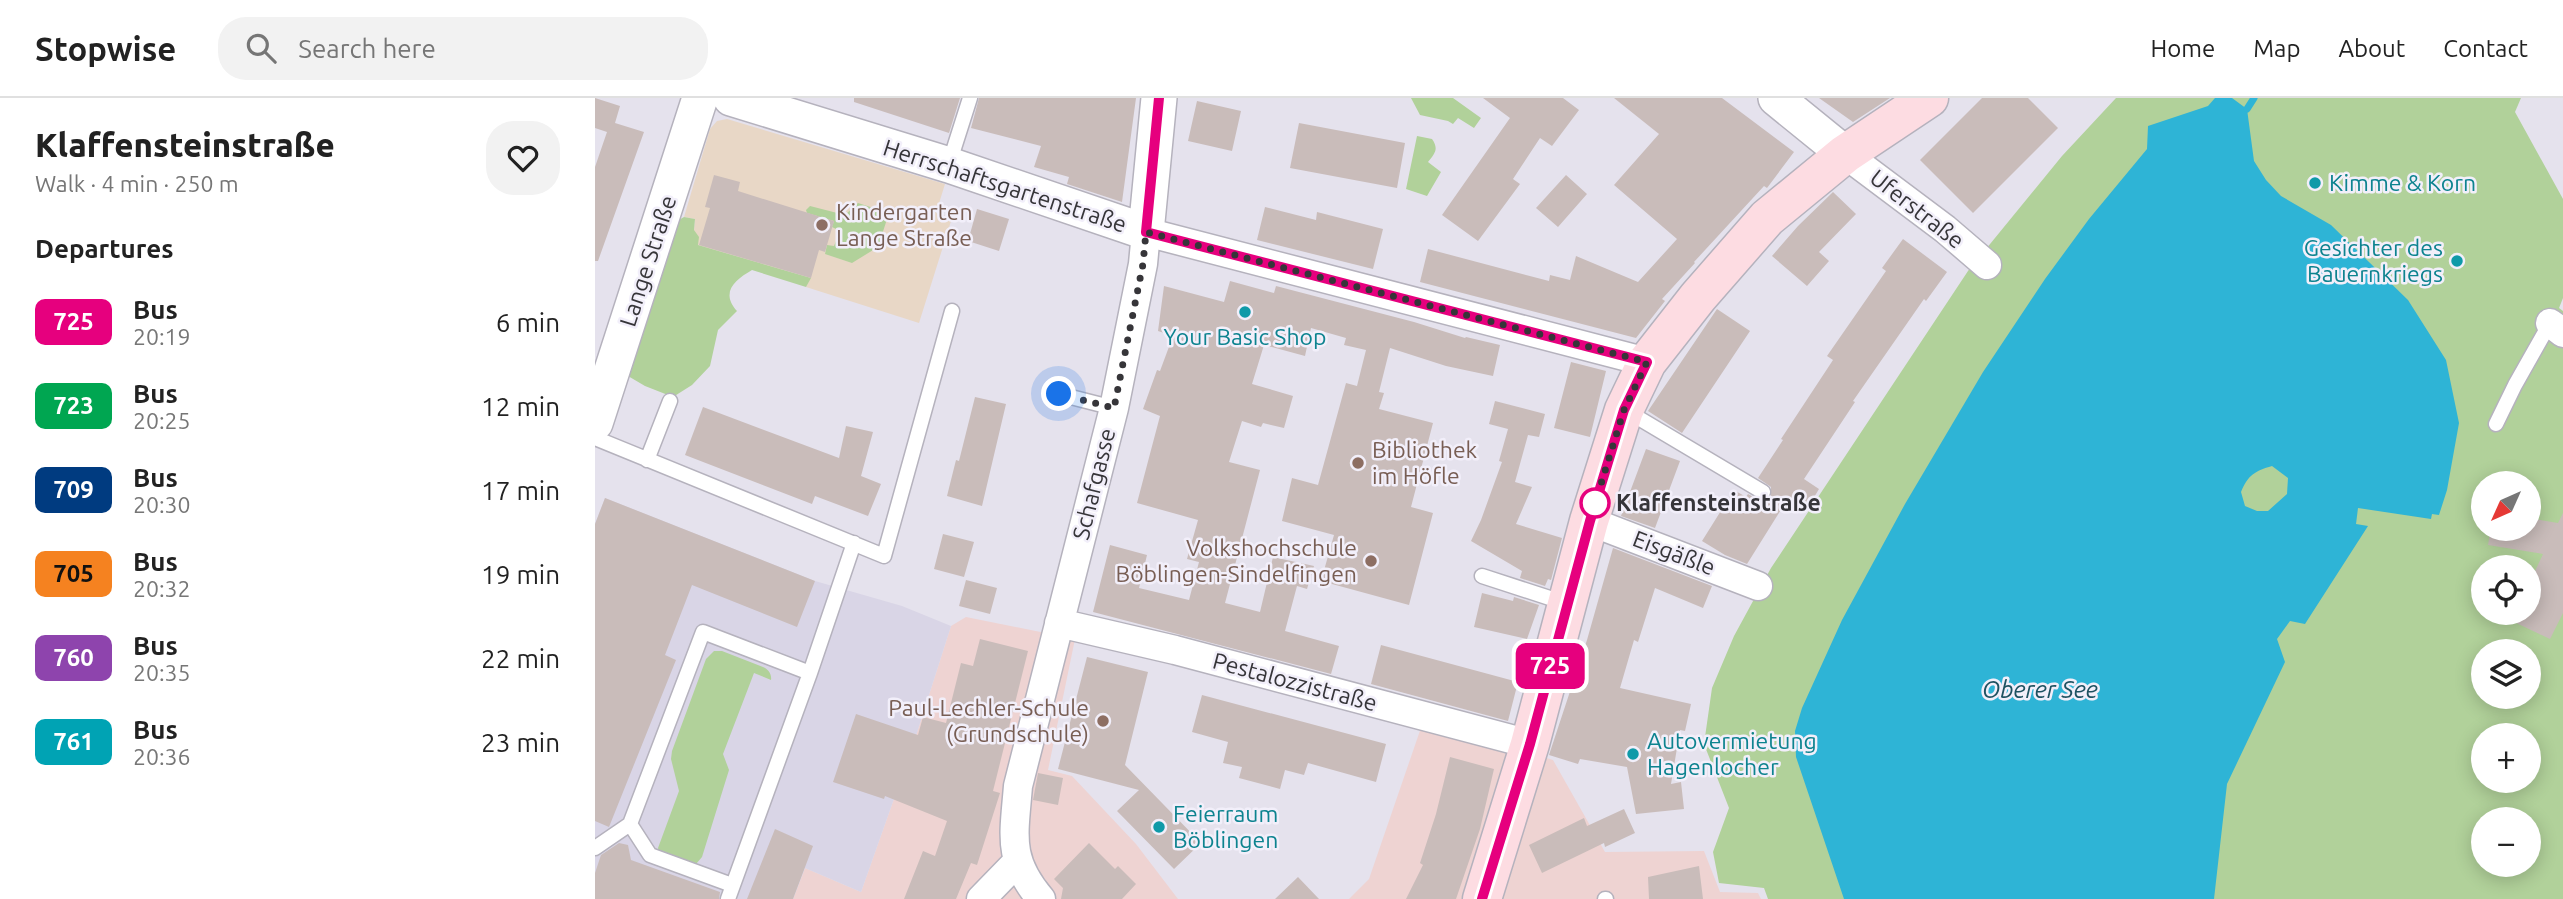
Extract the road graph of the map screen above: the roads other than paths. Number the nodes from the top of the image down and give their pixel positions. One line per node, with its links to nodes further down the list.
1 (700, 98): 18 (street, Lange Straße)
2 (731, 98): 8 (street, Herrschaftsgartenstraße)
3 (970, 98): 8 (lane)
4 (1159, 98): 9 (street, Schafgasse)
5 (1776, 98): 7 (street)
6 (1929, 98): 7 (main road)
7 (1845, 154): 10 (street, Uferstraße); 13 (main road)
8 (949, 165): 9 (street, Herrschaftsgartenstraße)
9 (1146, 232): 13 (street, Herrschaftsgartenstraße); 16 (street, Schafgasse)
10 (1987, 265)
11 (952, 311): 24 (lane)
12 (2556, 328): 19 (lane)
13 (1647, 362): 17 (main road)
14 (1059, 394): 16 (lane)
15 (670, 401): 21 (lane)
16 (1114, 408): 28 (street, Schafgasse)
17 (1624, 410): 22 (lane); 23 (main road)
18 (595, 423)
19 (2496, 424)
20 (595, 438): 21 (lane)
21 (647, 460): 24 (lane)
22 (1763, 492)
23 (1590, 521): 26 (street, Eisgäßle); 27 (main road)
24 (854, 543): 29 (lane)
25 (1482, 576): 27 (lane)
26 (1758, 586)
27 (1566, 603): 30 (main road)
28 (1059, 623): 30 (street, Pestalozzistraße); 33 (street, Schafgasse)
29 (810, 673): 31 (lane); 34 (lane)
30 (1530, 744): 37 (main road)
31 (630, 824): 32 (lane); 34 (lane)
32 (595, 848)
33 (1016, 863): 35 (street); 36 (street)
34 (730, 892)
35 (981, 899)
36 (1041, 899)
37 (1482, 899)

